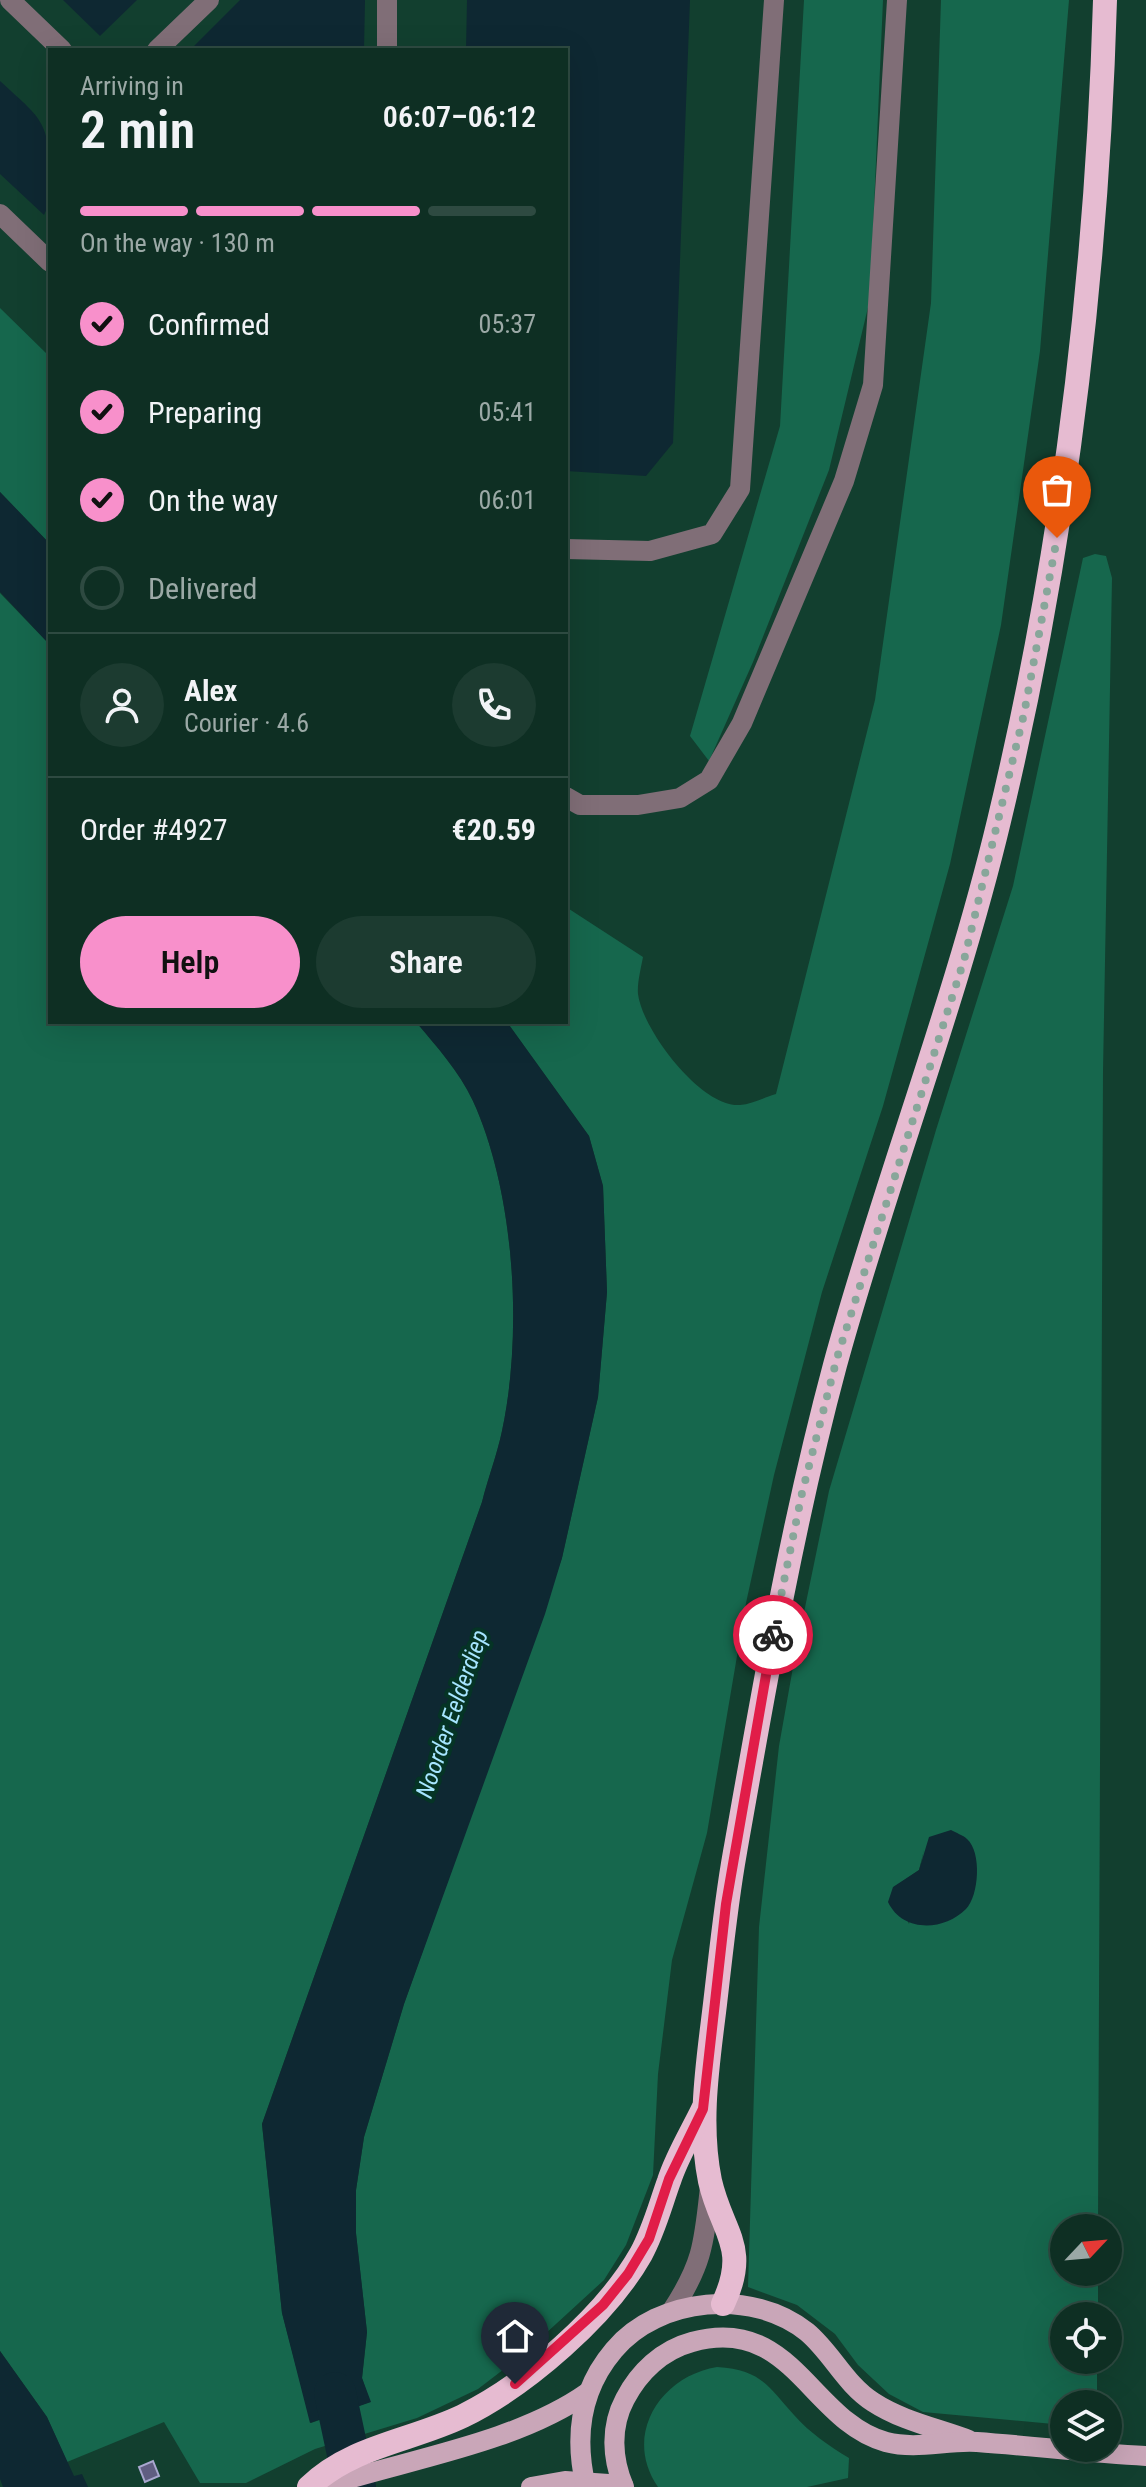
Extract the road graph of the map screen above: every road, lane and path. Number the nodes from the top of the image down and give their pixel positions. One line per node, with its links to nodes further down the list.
1 (10, 0): 7 (lane)
2 (209, 0): 8 (lane)
3 (387, 0): 9 (lane)
4 (774, 0): 12 (lane)
5 (897, 0): 13 (lane)
6 (1105, 0): 14 (highway)
7 (60, 48)
8 (159, 48)
9 (387, 48)
10 (0, 214): 11 (lane)
11 (48, 260)
12 (568, 549)
13 (568, 798)
14 (703, 2109): 15 (highway); 22 (highway)
15 (711, 2183): 16 (highway); 17 (lane)
16 (723, 2304): 17 (main road); 18 (main road); 20 (main road)
17 (671, 2312): 19 (main road)
18 (706, 2339): 20 (main road); 25 (main road)
19 (587, 2393): 22 (main road); 24 (main road)
20 (972, 2442): 21 (main road)
21 (1146, 2456)
22 (381, 2457): 23 (highway)
23 (319, 2484)
24 (585, 2485): 25 (main road); 26 (main road)
25 (624, 2486)
26 (531, 2487)

